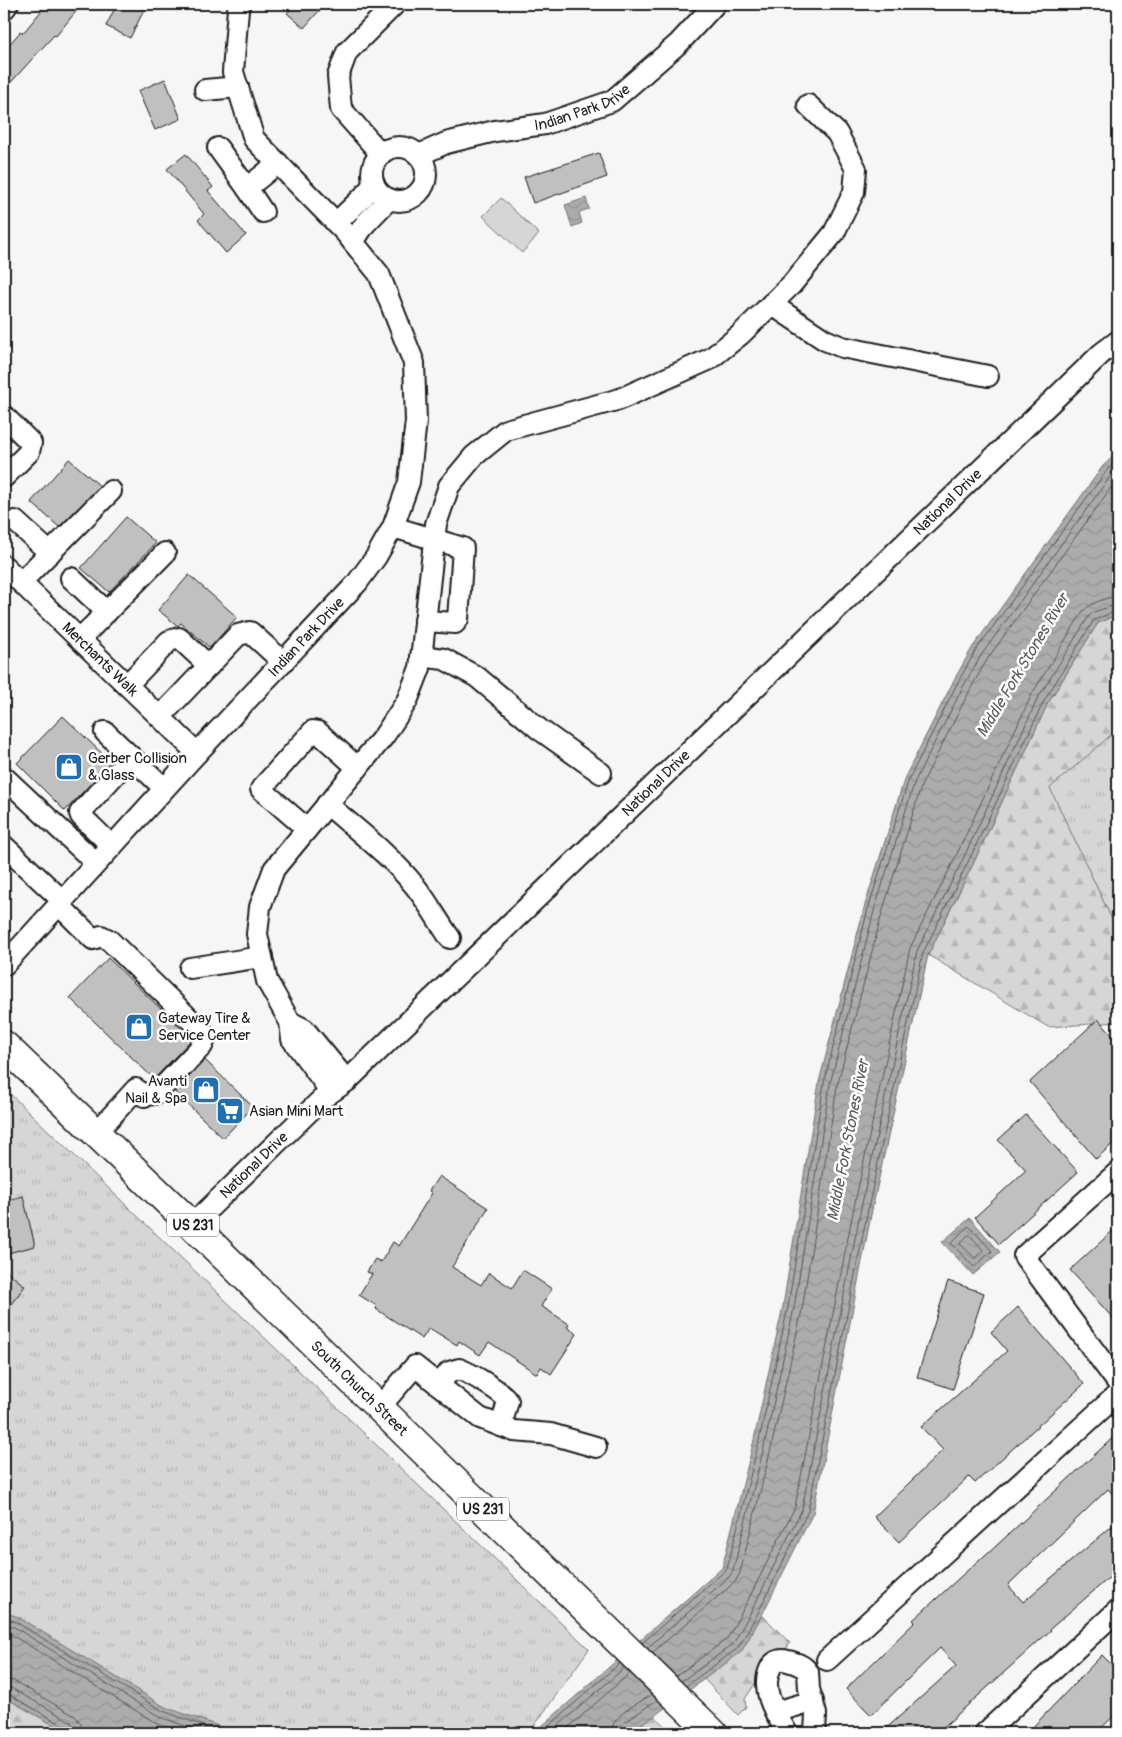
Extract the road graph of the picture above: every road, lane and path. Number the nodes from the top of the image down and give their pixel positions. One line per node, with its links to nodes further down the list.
1 (8, 4): 5 (street)
2 (240, 4): 6 (street, Indian Park Drive)
3 (395, 4): 10 (street)
4 (715, 4): 11 (street, Indian Park Drive)
5 (4, 9)
6 (238, 87): 7 (street); 12 (street, Indian Park Drive)
7 (205, 90)
8 (808, 105): 19 (street)
9 (218, 148): 14 (street)
10 (381, 154): 11 (street); 13 (street)
11 (418, 155): 15 (street)
12 (278, 163): 14 (street); 17 (street, Indian Park Drive)
13 (374, 184): 15 (street); 17 (street)
14 (247, 188): 16 (street)
15 (389, 199): 18 (street)
16 (263, 212)
17 (336, 223): 18 (street, Indian Park Drive)
18 (353, 242): 26 (street, Indian Park Drive)
19 (771, 304): 21 (street); 27 (street)
20 (1118, 341): 59 (street, National Drive)
21 (988, 376)
22 (4, 416): 23 (street)
23 (4, 477)
24 (111, 491): 28 (street)
25 (15, 521): 28 (street)
26 (393, 527): 27 (street); 37 (street, Indian Park Drive)
27 (434, 540): 34 (street); 34 (street)
28 (50, 553): 32 (street)
29 (165, 553): 33 (street)
30 (4, 566): 32 (street, Merchants Walk)
31 (71, 578): 33 (street)
32 (21, 582): 35 (street, Merchants Walk)
33 (107, 612): 35 (street)
34 (425, 621): 36 (street)
35 (80, 639): 39 (street, Merchants Walk)
36 (421, 656): 44 (street); 45 (street)
37 (283, 662): 38 (street); 42 (street, Indian Park Drive)
38 (209, 666): 39 (street); 40 (street)
39 (127, 684): 40 (street, Merchants Walk)
40 (160, 717): 42 (street, Merchants Walk)
41 (105, 732): 43 (street)
42 (197, 753): 47 (street, Indian Park Drive)
43 (131, 757): 47 (street); 51 (street)
44 (358, 768): 48 (street); 49 (street)
45 (601, 773)
46 (4, 777): 52 (street)
47 (164, 788): 51 (street, Indian Park Drive)
48 (328, 804): 49 (street); 54 (street)
49 (307, 829): 55 (street)
50 (4, 846): 53 (street)
51 (112, 846): 52 (street, Indian Park Drive)
52 (96, 863): 53 (street, Indian Park Drive)
53 (61, 903): 56 (street, Indian Park Drive); 60 (street)
54 (450, 938)
55 (262, 957): 57 (street); 59 (street)
56 (4, 965)
57 (190, 968)
58 (4, 1045): 60 (highway, South Church Street / US 231)
59 (339, 1086): 62 (street, National Drive)
60 (96, 1133): 62 (highway, South Church Street / US 231)
61 (1118, 1172): 63 (street)
62 (192, 1225): 66 (highway, South Church Street / US 231)
63 (1118, 1383)
64 (439, 1385): 66 (street); 67 (street); 67 (street)
65 (1118, 1394): 70 (street)
66 (379, 1408): 73 (highway, South Church Street / US 231)
67 (502, 1426): 68 (street)
68 (596, 1447)
69 (1118, 1610): 76 (street)
70 (827, 1660)
71 (813, 1701): 72 (street); 72 (street); 75 (street)
72 (772, 1703): 74 (street)
73 (713, 1733)
74 (786, 1733)
75 (815, 1733)
76 (985, 1733)

